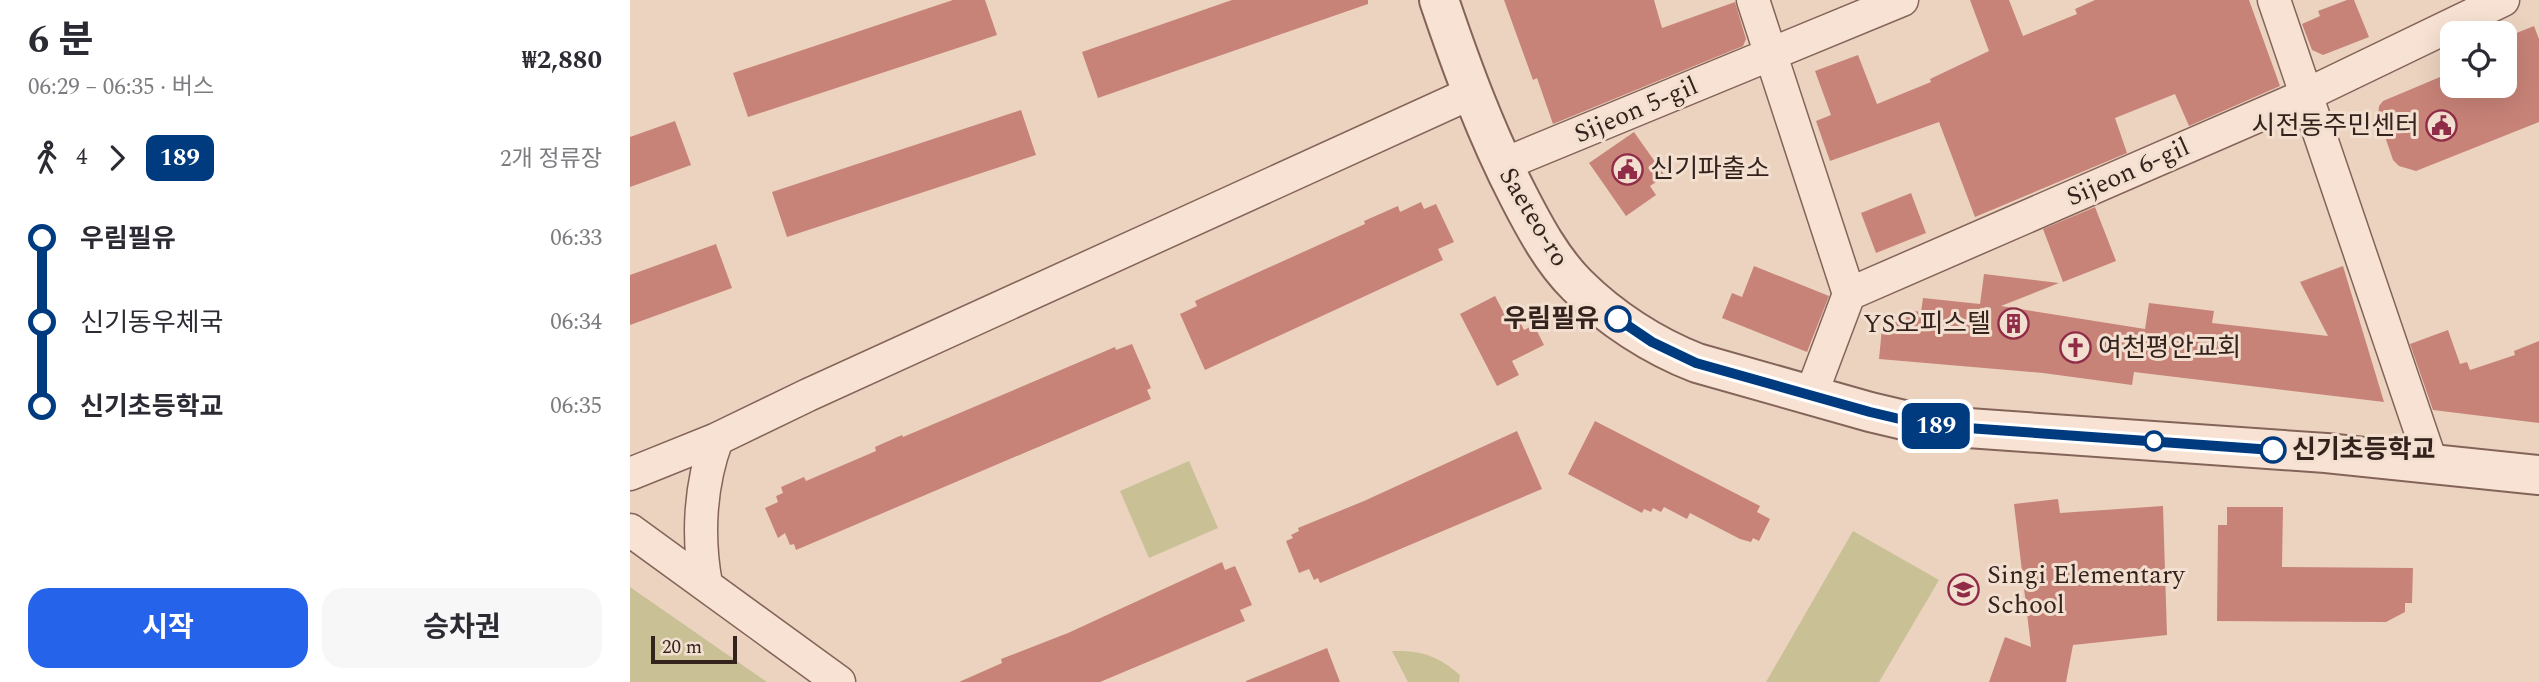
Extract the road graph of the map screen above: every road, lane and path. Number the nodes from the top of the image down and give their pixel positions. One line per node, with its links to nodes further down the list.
1 (1439, 0): 8 (street, Saeteo-ro)
2 (1753, 0): 7 (street)
3 (1902, 0): 7 (street, Sijeon 5-gil)
4 (2274, 0): 9 (street)
5 (2503, 0): 6 (street, Sijeon 6-gil)
6 (2459, 10): 9 (street, Sijeon 6-gil)
7 (1770, 54): 10 (street, Sijeon 5-gil); 11 (street)
8 (1471, 93): 10 (street, Saeteo-ro); 13 (street)
9 (2306, 95): 11 (street, Sijeon 6-gil); 14 (street)
10 (1502, 165): 12 (street, Saeteo-ro)
11 (1849, 294): 12 (street)
12 (1811, 395): 14 (street, Saeteo-ro)
13 (717, 439): 15 (street); 18 (street)
14 (2431, 462): 16 (street, Saeteo-ro)
15 (630, 474)
16 (2539, 475)
17 (630, 530): 18 (street)
18 (706, 584): 19 (street)
19 (839, 682)

